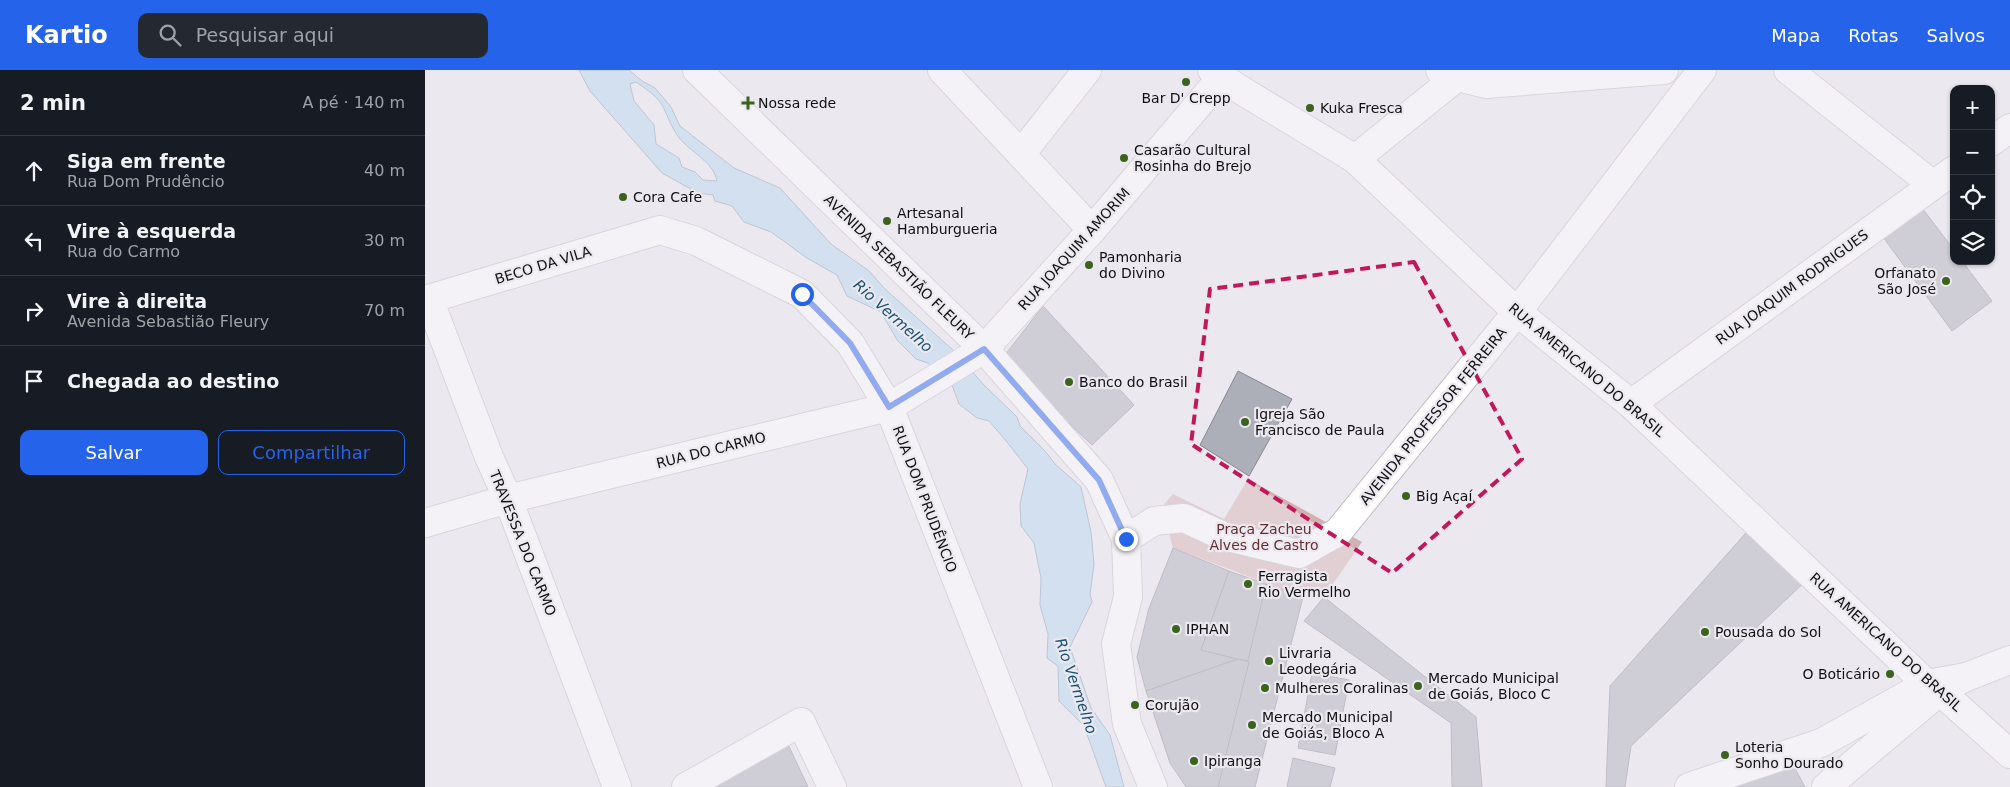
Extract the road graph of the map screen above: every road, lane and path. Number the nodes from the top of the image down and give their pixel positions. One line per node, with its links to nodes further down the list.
1 (697, 70): 18 (street, AVENIDA SEBASTIÃO FLEURY)
2 (942, 70): 11 (street)
3 (1087, 70): 11 (street)
4 (1664, 70): 7 (street)
5 (1703, 70): 17 (street, AVENIDA PROFESSOR FERREIRA)
6 (1788, 70): 13 (street)
7 (1450, 72): 12 (street)
8 (1217, 74): 12 (street, RUA AMERICANO DO BRASIL); 15 (street, RUA JOAQUIM AMORIM)
9 (2010, 128): 10 (street)
10 (1995, 139)
11 (1021, 154): 15 (street)
12 (1355, 159): 17 (street, RUA AMERICANO DO BRASIL)
13 (1943, 177): 20 (street, RUA JOAQUIM RODRIGUES)
14 (660, 230): 16 (street, BECO DA VILA); 19 (street, RUA DOM PRUDÊNCIO)
15 (1093, 230): 18 (street, RUA JOAQUIM AMORIM)
16 (427, 300): 21 (street, TRAVESSA DO CARMO)
17 (1517, 312): 20 (street, RUA AMERICANO DO BRASIL); 23 (street, AVENIDA PROFESSOR FERREIRA)
18 (975, 355): 19 (street, RUA DO CARMO); 23 (street, AVENIDA SEBASTIÃO FLEURY)
19 (895, 403): 21 (street, RUA DO CARMO); 32 (street, RUA DOM PRUDÊNCIO)
20 (1631, 404): 25 (street, RUA AMERICANO DO BRASIL)
21 (508, 499): 22 (street, RUA DO CARMO); 29 (street, TRAVESSA DO CARMO)
22 (425, 523)
23 (1126, 539): 33 (street, AVENIDA SEBASTIÃO FLEURY)
24 (2010, 660): 25 (street)
25 (1934, 688): 26 (street); 27 (street, RUA AMERICANO DO BRASIL); 28 (street)
26 (1821, 743): 28 (street); 34 (street)
27 (2010, 754)
28 (1833, 780)
29 (617, 787)
30 (686, 787): 31 (street)
31 (832, 787)
32 (1038, 787)
33 (1153, 787)
34 (1689, 787)

